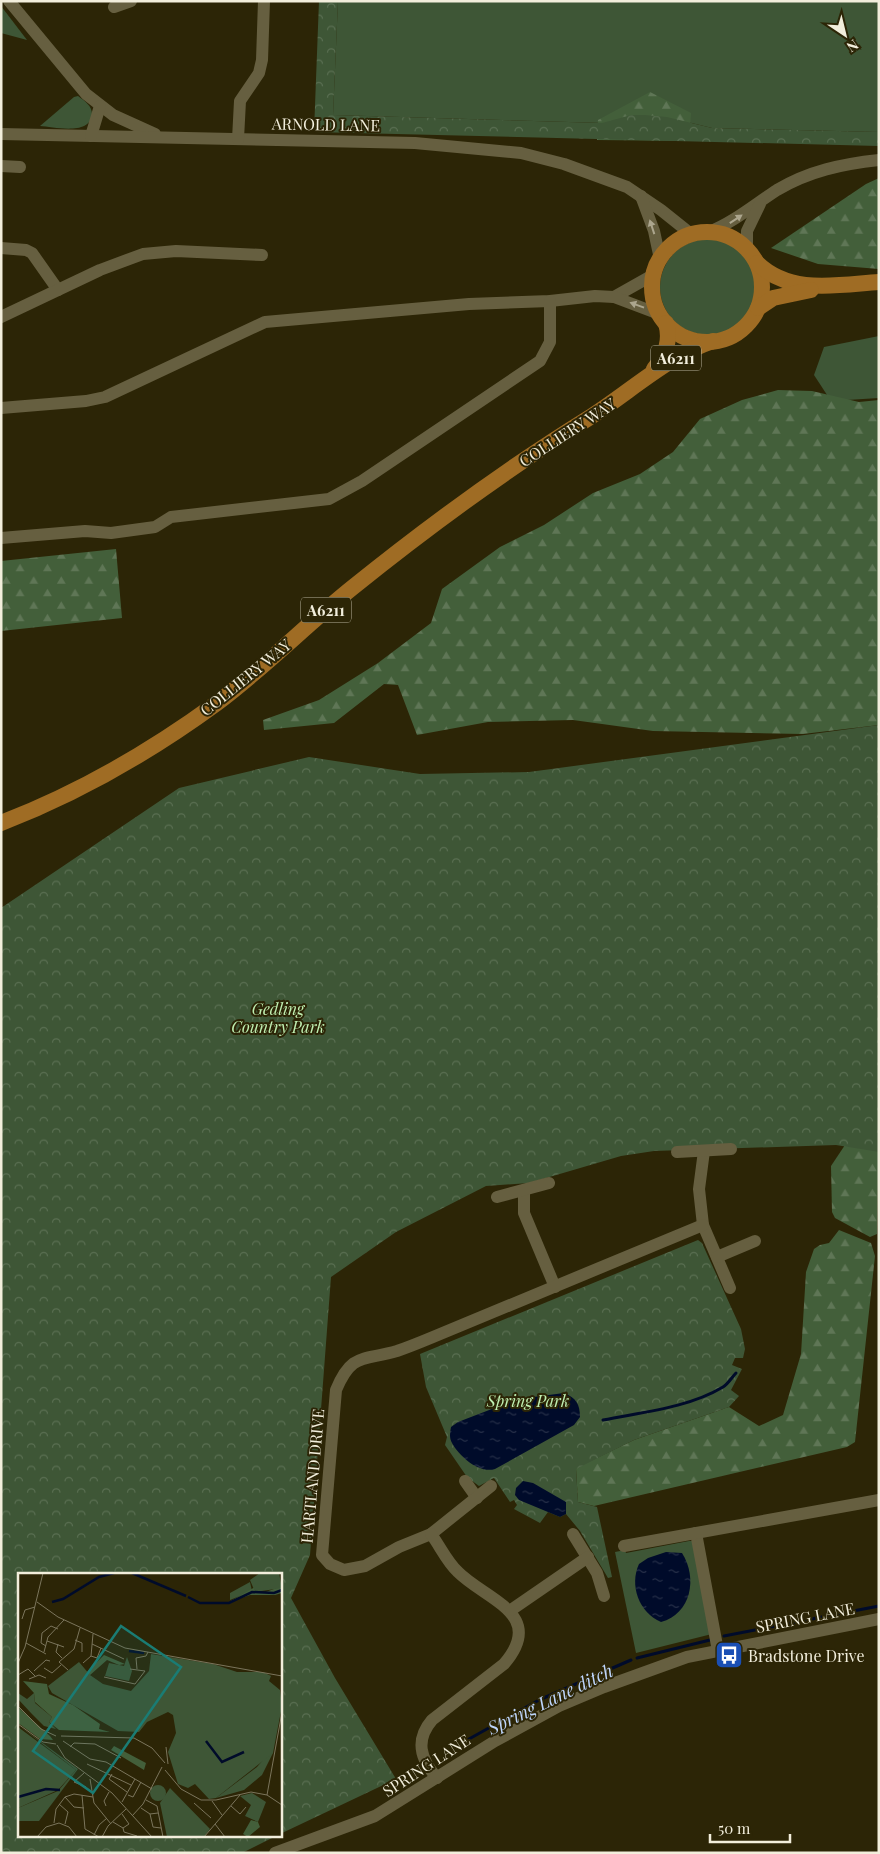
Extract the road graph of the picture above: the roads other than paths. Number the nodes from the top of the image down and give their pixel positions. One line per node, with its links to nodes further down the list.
1 (9, 1): 5 (street)
2 (131, 1): 4 (street)
3 (264, 1): 9 (street)
4 (114, 7)
5 (100, 106): 7 (street); 8 (street)
6 (1, 134): 7 (street, ARNOLD LANE)
7 (91, 136): 8 (street, ARNOLD LANE)
8 (162, 137): 9 (street, ARNOLD LANE)
9 (238, 139): 13 (street, ARNOLD LANE)
10 (879, 160): 14 (street)
11 (1, 166): 12 (street)
12 (20, 167)
13 (641, 196): 16 (street, ARNOLD LANE); 20 (street, one-way to 13)
14 (761, 202): 15 (street, one-way to 14); 19 (street)
15 (709, 232): 16 (main road); 19 (main road)
16 (691, 234): 20 (main road)
17 (1, 248): 24 (street)
18 (262, 255): 24 (street)
19 (752, 256): 23 (main road); 27 (main road)
20 (660, 258): 21 (main road)
21 (653, 275): 25 (street); 29 (main road)
22 (879, 282): 23 (main road)
23 (823, 287): 27 (main road)
24 (58, 290): 28 (street)
25 (614, 297): 26 (street); 29 (street, one-way to 25)
26 (550, 301): 32 (street); 33 (street)
27 (758, 308): 30 (main road)
28 (1, 317)
29 (662, 318): 30 (main road); 31 (main road, COLLIERY WAY / A6211)
30 (713, 341): 31 (main road, COLLIERY WAY / A6211)
31 (643, 382): 34 (main road, COLLIERY WAY / A6211)
32 (1, 408)
33 (1, 538)
34 (1, 822)
35 (731, 1149): 36 (street)
36 (704, 1151): 37 (street); 41 (street)
37 (677, 1152)
38 (549, 1183): 39 (street)
39 (524, 1191): 40 (street); 44 (street)
40 (497, 1197)
41 (703, 1225): 43 (street); 44 (street, HARTLAND DRIVE)
42 (755, 1241): 43 (street)
43 (717, 1257): 45 (street)
44 (555, 1287): 51 (street, HARTLAND DRIVE)
45 (730, 1288)
46 (465, 1481): 48 (street)
47 (490, 1486): 48 (street)
48 (477, 1498): 51 (street)
49 (879, 1500): 50 (street)
50 (696, 1533): 53 (street); 58 (street)
51 (431, 1534): 56 (street)
52 (573, 1534): 54 (street)
53 (624, 1546)
54 (588, 1557): 55 (street); 56 (street)
55 (604, 1596)
56 (510, 1610): 59 (street)
57 (879, 1620): 58 (street, SPRING LANE)
58 (718, 1651): 59 (street, SPRING LANE)
59 (437, 1778): 60 (street, SPRING LANE)
60 (276, 1853)

